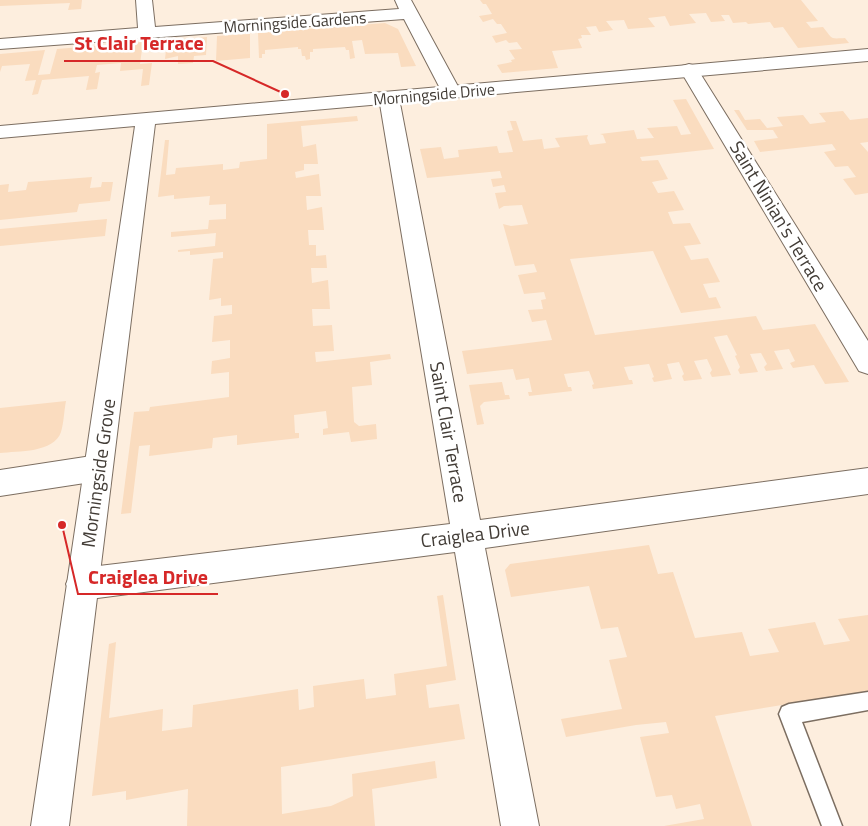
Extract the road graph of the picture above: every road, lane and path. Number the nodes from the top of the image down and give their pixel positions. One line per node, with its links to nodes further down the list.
1 (144, 0): 3 (street)
2 (406, 6): 3 (street, Morningside Gardens); 7 (street)
3 (147, 33): 4 (street, Morningside Gardens)
4 (0, 44)
5 (868, 55): 6 (street, Morningside Drive)
6 (689, 70): 7 (street, Morningside Drive); 11 (street, Saint Ninian's Terrace)
7 (451, 92): 8 (street, Morningside Drive)
8 (389, 98): 9 (street, Morningside Drive); 15 (street, Saint Clair Terrace)
9 (146, 119): 10 (street, Morningside Drive); 12 (street, Morningside Grove)
10 (0, 132)
11 (868, 363)
12 (98, 468): 14 (street); 16 (street, Morningside Grove)
13 (868, 481): 15 (street, Craiglea Drive)
14 (0, 483)
15 (467, 536): 16 (street, Craiglea Drive); 19 (street, Saint Clair Terrace)
16 (82, 584): 18 (street, Morningside Grove)
17 (868, 701): 20 (lane)
18 (50, 826)
19 (520, 826)
20 (832, 826)

